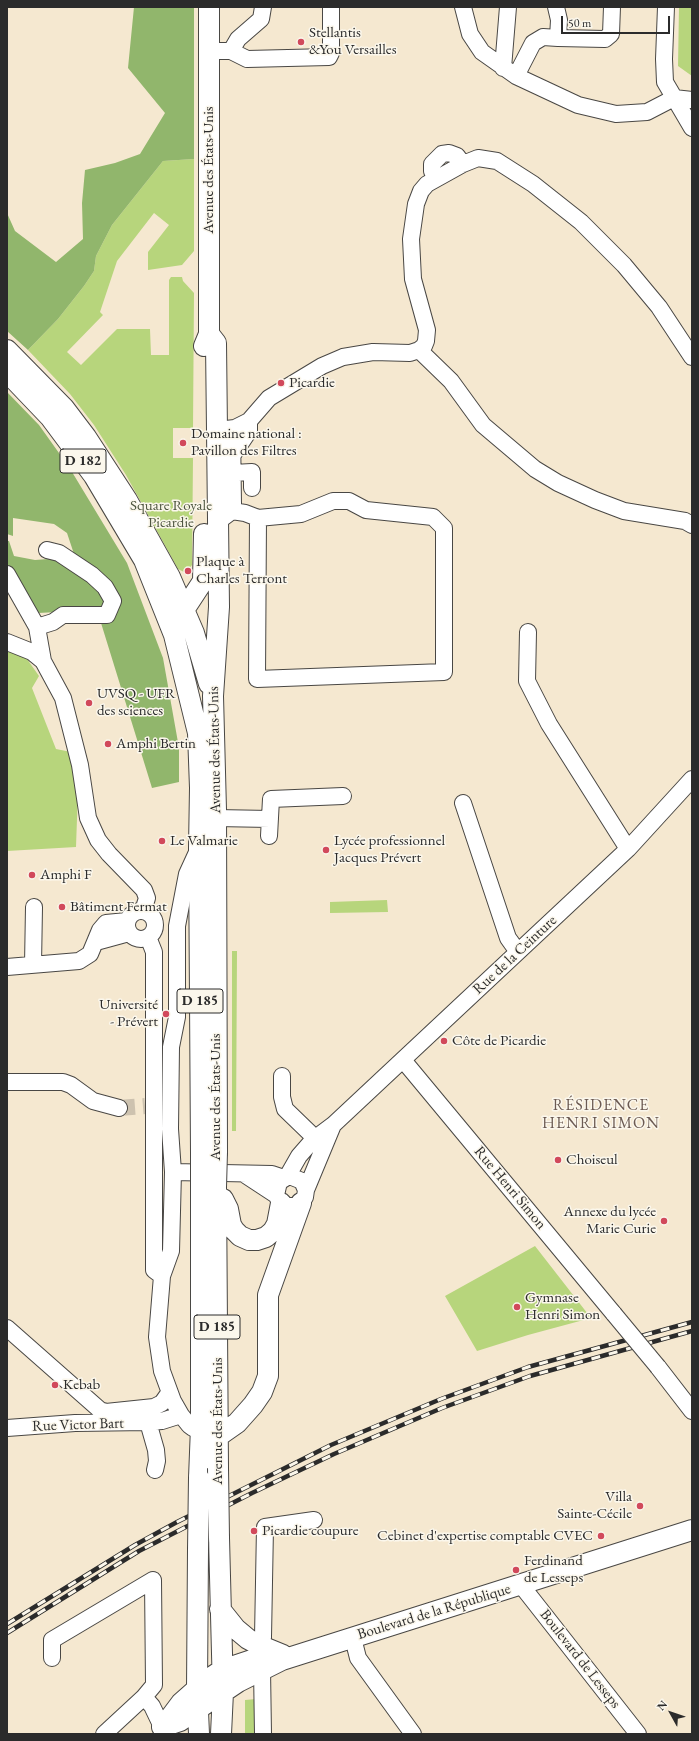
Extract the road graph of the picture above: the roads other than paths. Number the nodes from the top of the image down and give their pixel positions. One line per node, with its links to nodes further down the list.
1 (209, 7): 10 (main road, Avenue des États-Unis / D 185)
2 (262, 7): 11 (street)
3 (331, 7): 11 (street)
4 (463, 7): 12 (street)
5 (508, 7): 12 (street)
6 (556, 7): 9 (street)
7 (612, 7): 9 (street)
8 (666, 7): 13 (street)
9 (558, 38): 12 (street)
10 (209, 51): 11 (street); 16 (main road, Avenue des États-Unis / D 185)
11 (230, 51)
12 (509, 72): 13 (street)
13 (674, 98): 14 (street); 15 (street)
14 (692, 100)
15 (692, 128)
16 (208, 334): 22 (main road, Avenue des États-Unis / D 185); 23 (main road, Avenue des États-Unis / D 185)
17 (7, 350): 32 (main road, D 182)
18 (419, 350): 19 (street); 21 (street); 29 (street)
19 (692, 357)
20 (7, 372): 35 (main road, D 182)
21 (249, 422): 22 (street); 24 (street)
22 (224, 429): 23 (main road); 24 (main road, Avenue des États-Unis / D 185)
23 (204, 445): 24 (main road); 32 (main road, Avenue des États-Unis / D 185)
24 (224, 458): 25 (street); 27 (main road, Avenue des États-Unis / D 185)
25 (233, 473): 26 (street); 27 (street)
26 (252, 488)
27 (225, 517): 28 (street); 38 (main road, Avenue des États-Unis / D 185)
28 (258, 518): 28 (street)
29 (692, 525)
30 (47, 550): 33 (street)
31 (7, 574): 33 (street)
32 (184, 610): 35 (main road, Avenue des États-Unis / D 185); 38 (main road, D 182)
33 (38, 627): 37 (street)
34 (528, 632): 46 (street)
35 (174, 635): 45 (main road, Avenue des États-Unis / D 185)
36 (7, 642): 37 (street)
37 (43, 661): 48 (street)
38 (213, 696): 42 (main road, Avenue des États-Unis / D 185)
39 (692, 779): 46 (street, Rue de la Ceinture)
40 (343, 796): 43 (street)
41 (463, 803): 51 (street)
42 (216, 818): 43 (street); 61 (main road, Avenue des États-Unis / D 185)
43 (270, 819): 44 (street)
44 (269, 836)
45 (199, 848): 54 (street, Avenue des États-Unis); 61 (main road, Avenue des États-Unis / D 185)
46 (628, 849): 51 (street, Rue de la Ceinture)
47 (34, 907): 52 (street)
48 (143, 911): 49 (street); 50 (street)
49 (128, 927): 50 (street); 52 (street)
50 (148, 937): 54 (street, Avenue des États-Unis)
51 (518, 952): 55 (street, Rue de la Ceinture)
52 (33, 965): 53 (street)
53 (7, 967)
54 (163, 1047): 62 (street, Avenue des États-Unis); 67 (street, Avenue des États-Unis)
55 (403, 1060): 59 (street, Rue de la Ceinture); 71 (street, Rue Henri Simon, bridge)
56 (282, 1076): 60 (street)
57 (7, 1082): 58 (street)
58 (119, 1108)
59 (333, 1126): 60 (street, Rue de la Ceinture); 66 (street, Rue de la Ceinture)
60 (315, 1138): 64 (street, Rue de la Ceinture)
61 (209, 1153): 65 (main road, Avenue des États-Unis / D 185, bridge)
62 (173, 1172): 63 (street); 67 (street, Avenue des États-Unis)
63 (244, 1174): 64 (street); 66 (street)
64 (286, 1178): 66 (street, Rue de la Ceinture); 66 (street)
65 (209, 1187): 66 (main road); 76 (main road, Avenue des États-Unis / D 185)
66 (291, 1198): 76 (main road)
67 (162, 1276): 69 (street, Avenue des États-Unis)
68 (7, 1328): 70 (street, Rue Victor Bart)
69 (169, 1393): 72 (street); 73 (street, Avenue des États-Unis)
70 (85, 1397): 72 (street, Rue Victor Bart); 74 (street)
71 (692, 1411)
72 (148, 1415): 73 (street); 74 (street, Rue Victor Bart); 77 (street)
73 (181, 1415): 76 (street, Avenue des États-Unis)
74 (75, 1423): 75 (street, Rue Victor Bart)
75 (7, 1428)
76 (209, 1432): 81 (main road, Avenue des États-Unis / D 185, bridge); 90 (main road, Avenue des États-Unis / D 185, bridge)
77 (155, 1470)
78 (314, 1520): 83 (street)
79 (692, 1530): 80 (main road, Boulevard de la République)
80 (521, 1585): 82 (main road, Boulevard de la République); 97 (street, Boulevard de Lesseps)
81 (220, 1609): 83 (main road); 87 (main road, Avenue des États-Unis / D 185)
82 (353, 1638): 85 (main road, Boulevard de la République); 96 (street)
83 (261, 1646): 85 (main road)
84 (52, 1658): 89 (street)
85 (286, 1659): 86 (main road, Boulevard de la République); 87 (main road, Boulevard de la République)
86 (262, 1669): 88 (main road, Boulevard de la République); 95 (street)
87 (222, 1670): 88 (main road, Avenue des États-Unis / D 185); 90 (main road, Boulevard de la République)
88 (223, 1692): 90 (main road, Boulevard de la République); 94 (main road, Avenue des États-Unis / D 185)
89 (144, 1696): 91 (street); 92 (street)
90 (198, 1698): 91 (main road); 93 (main road, Avenue des États-Unis / D 185)
91 (159, 1731)
92 (104, 1734)
93 (199, 1734)
94 (221, 1734)
95 (263, 1734)
96 (413, 1734)
97 (638, 1734)

